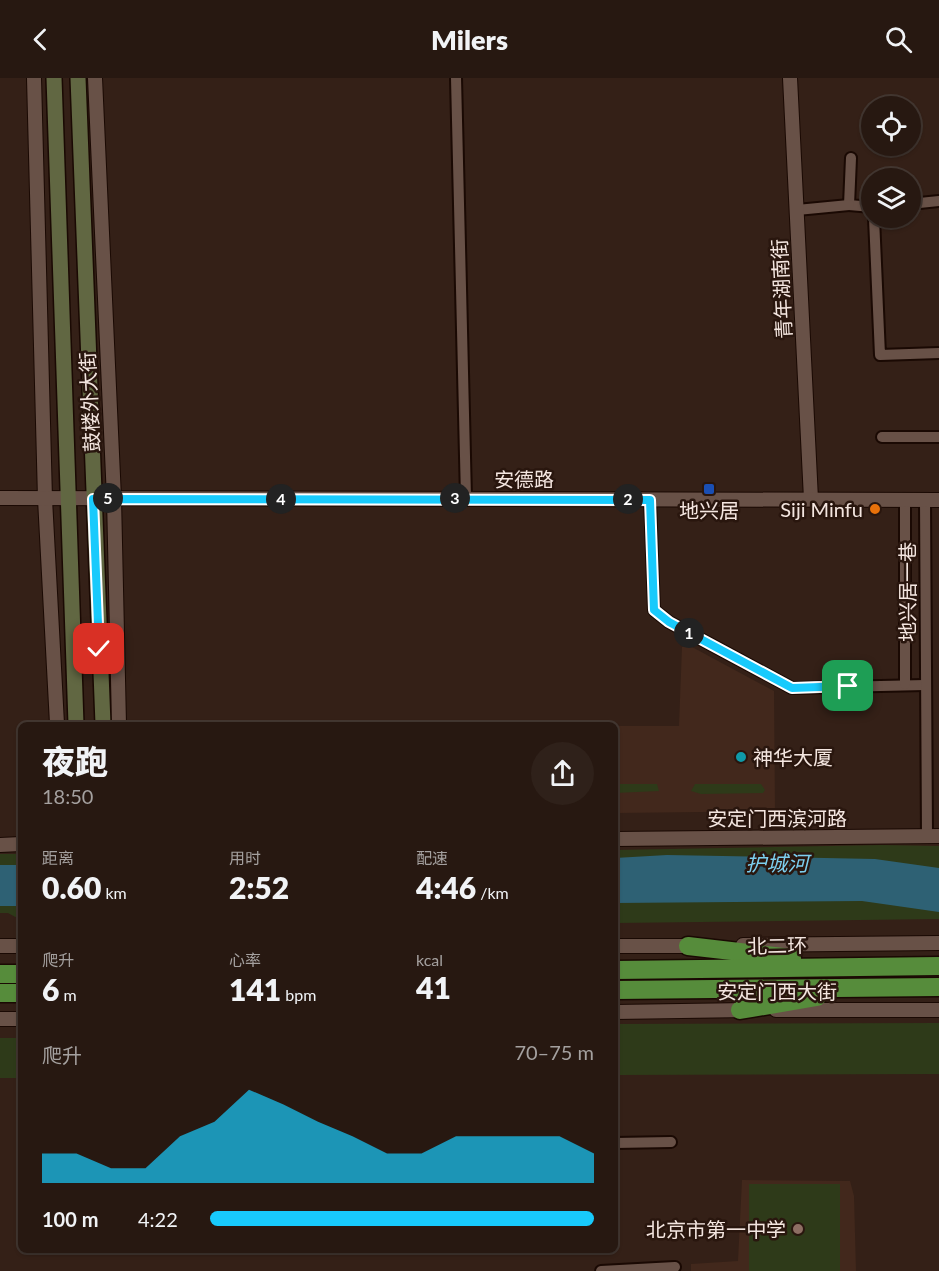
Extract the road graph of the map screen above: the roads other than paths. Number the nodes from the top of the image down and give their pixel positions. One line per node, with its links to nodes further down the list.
1 (34, 78): 20 (street)
2 (54, 78): 21 (main road, 鼓楼外大街)
3 (78, 78): 22 (main road, 鼓楼外大街)
4 (95, 78): 18 (street, 鼓楼外大街)
5 (456, 78): 19 (street)
6 (790, 78): 12 (street, 青年湖南街)
7 (850, 158): 10 (street)
8 (939, 201): 9 (street)
9 (921, 203)
10 (849, 205): 11 (street); 12 (street)
11 (861, 206)
12 (797, 210): 23 (street, 青年湖南街)
13 (874, 228): 14 (street)
14 (939, 353)
15 (939, 437): 16 (street)
16 (882, 438)
17 (0, 498): 20 (street, 安德路)
18 (114, 498): 19 (street, 安德路); 22 (street, 安德路); 32 (street, 鼓楼外大街)
19 (466, 498): 24 (street, 安德路)
20 (45, 499): 21 (street, 安德路); 29 (street)
21 (67, 499): 22 (street, 安德路); 30 (main road, 鼓楼外大街)
22 (93, 499): 31 (main road, 鼓楼外大街)
23 (811, 499): 24 (street, 安德路); 25 (street, 安德路)
24 (650, 500): 27 (street)
25 (905, 500): 26 (street, 安德路); 27 (street, 地兴居一巷)
26 (932, 500): 28 (street, 地兴居一巷)
27 (905, 684): 28 (street)
28 (925, 685): 33 (street, 地兴居一巷)
29 (57, 722)
30 (76, 722)
31 (103, 722)
32 (119, 722)
33 (933, 836): 34 (street, 安定门西滨河路)
34 (618, 839)
35 (18, 844): 36 (street)
36 (0, 845)
37 (939, 943): 41 (street)
38 (0, 946): 39 (street)
39 (18, 946)
40 (618, 946): 41 (street)
41 (688, 946): 43 (highway)
42 (939, 966): 43 (highway, 北二环)
43 (866, 967): 44 (highway, 北二环)
44 (618, 970)
45 (0, 974): 46 (highway)
46 (18, 974)
47 (869, 987): 48 (highway); 49 (highway); 52 (highway)
48 (939, 987)
49 (618, 990)
50 (0, 993): 51 (highway)
51 (18, 993)
52 (740, 1010): 53 (street, 安定门西大街); 54 (street, 安定门西大街)
53 (939, 1010)
54 (618, 1012)
55 (0, 1019): 56 (street)
56 (18, 1019)
57 (671, 1142): 58 (street)
58 (618, 1143)
59 (675, 1267): 60 (street)
60 (601, 1271)

